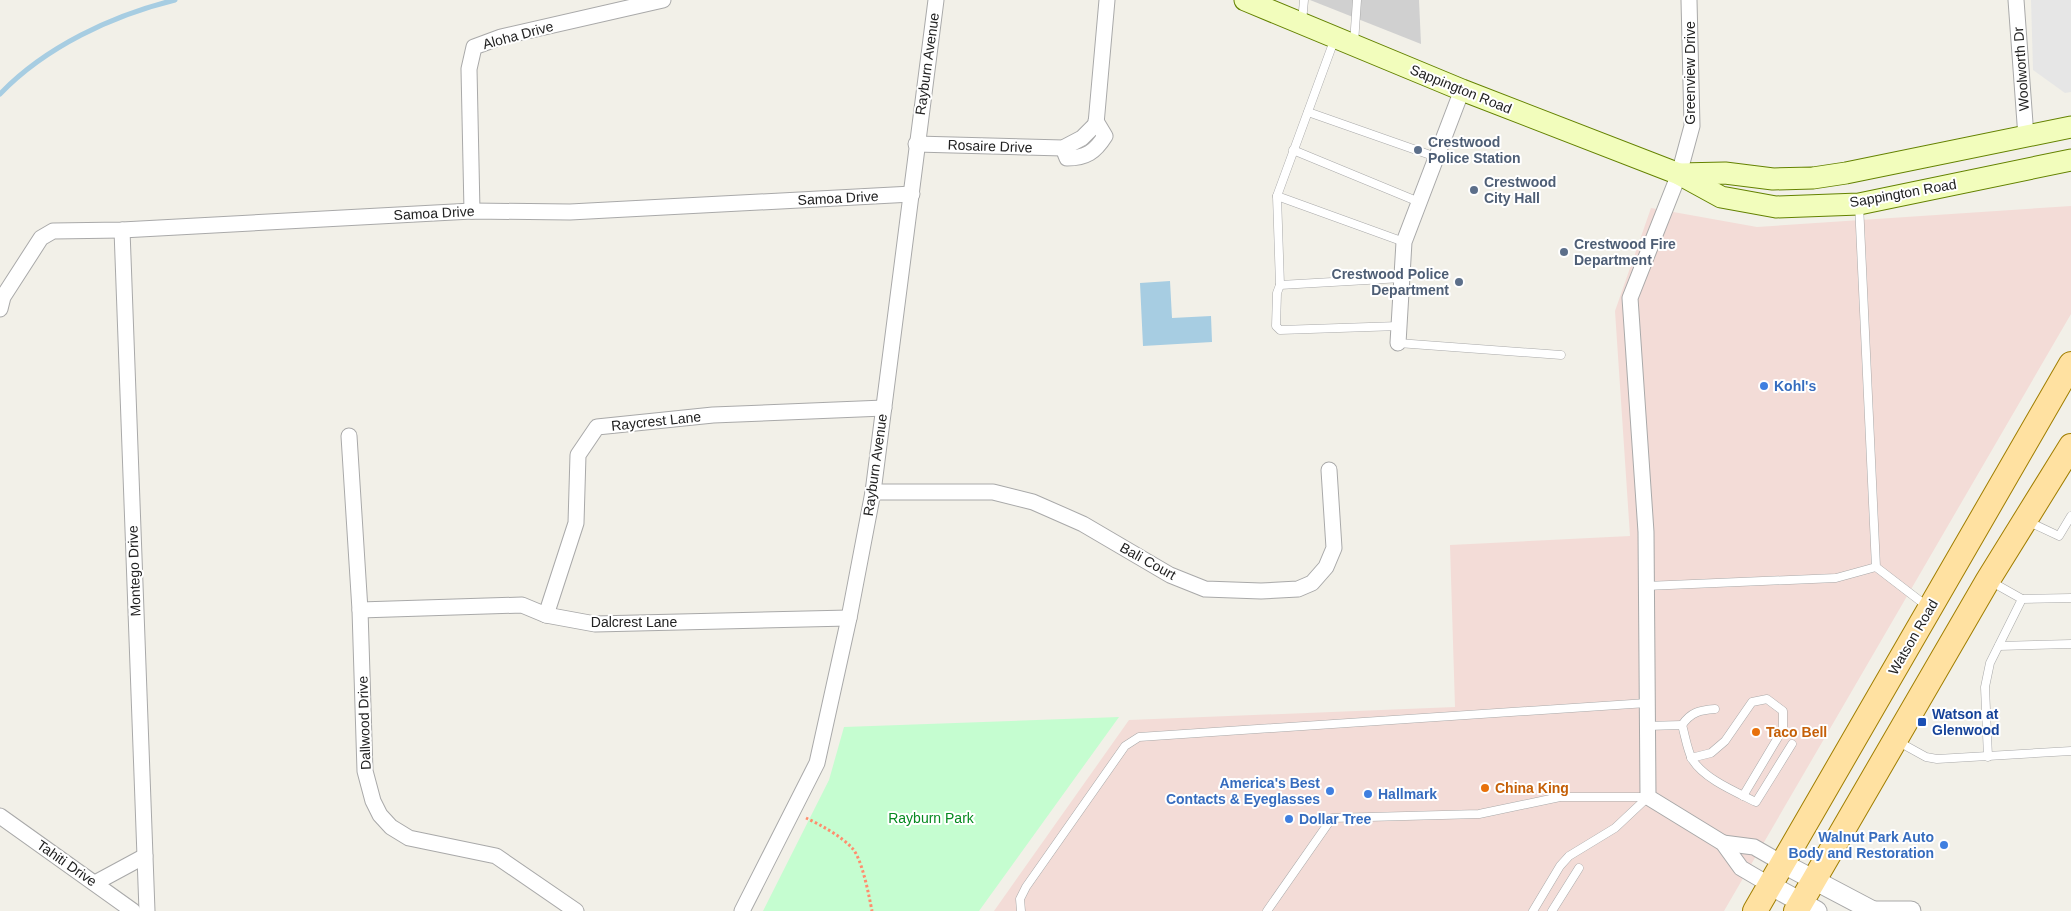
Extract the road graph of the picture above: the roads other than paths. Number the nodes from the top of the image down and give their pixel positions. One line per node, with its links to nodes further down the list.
1 (663, 0): 26 (street, Aloha Drive)
2 (936, 0): 16 (street, Rayburn Avenue)
3 (1107, 0): 16 (street, Rosaire Drive)
4 (1245, 0): 9 (main road, Sappington Road)
5 (1304, 0): 9 (lane)
6 (1357, 0): 11 (lane)
7 (1690, 0): 21 (street, Greenview Drive)
8 (2016, 0): 15 (street, Woolworth Dr)
9 (1302, 24): 10 (main road, Sappington Road)
10 (1335, 38): 11 (main road, Sappington Road); 13 (lane)
11 (1354, 46): 12 (main road, Sappington Road)
12 (1462, 90): 18 (street); 21 (main road, Sappington Road)
13 (1308, 112): 17 (lane); 18 (lane)
14 (2071, 127): 15 (main road, Sappington Road)
15 (2022, 138): 20 (main road); 21 (main road, Sappington Road)
16 (916, 144): 22 (street, Rayburn Avenue)
17 (1293, 150): 23 (lane); 24 (lane)
18 (1436, 157): 24 (street)
19 (2071, 160): 20 (main road, Sappington Road)
20 (2023, 169): 25 (main road, Sappington Road)
21 (1679, 174): 25 (main road, Sappington Road); 45 (street, Greenview Drive)
22 (912, 194): 26 (street, Samoa Drive); 36 (street, Rayburn Avenue)
23 (1277, 196): 28 (lane); 30 (lane)
24 (1419, 202): 28 (street)
25 (1859, 204): 43 (lane)
26 (472, 211): 27 (street, Samoa Drive)
27 (122, 230): 31 (street, Samoa Drive); 67 (street, Montego Drive)
28 (1404, 242): 29 (street)
29 (1402, 278): 30 (lane); 32 (street)
30 (1280, 285): 32 (lane)
31 (0, 310)
32 (1399, 326): 33 (street)
33 (1398, 343): 34 (lane)
34 (1561, 355)
35 (2071, 364): 48 (main road, Watson Road)
36 (884, 408): 40 (street, Rayburn Avenue); 50 (street, Raycrest Lane)
37 (349, 436): 49 (street, Dallwood Drive)
38 (2071, 446): 42 (main road)
39 (1329, 470): 40 (street, Bali Court)
40 (873, 492): 51 (street, Rayburn Avenue)
41 (2071, 516): 42 (lane)
42 (2025, 520): 44 (main road)
43 (1876, 567): 45 (lane); 48 (lane)
44 (1988, 580): 47 (lane); 58 (main road)
45 (1646, 586): 54 (street, Greenview Drive)
46 (2071, 598): 47 (lane)
47 (2022, 599): 53 (lane)
48 (1929, 608): 68 (main road, Watson Road)
49 (360, 610): 50 (street, Dalcrest Lane); 76 (street, Dallwood Drive)
50 (546, 615): 51 (street, Dalcrest Lane)
51 (849, 618): 77 (street, Rayburn Avenue)
52 (2071, 644): 53 (lane)
53 (1999, 646): 61 (lane)
54 (1647, 703): 57 (street, Greenview Drive); 78 (lane)
55 (1715, 709): 56 (lane)
56 (1682, 725): 57 (lane); 62 (lane)
57 (1648, 726): 64 (street, Greenview Drive)
58 (1895, 740): 61 (lane); 70 (main road)
59 (1792, 744): 63 (lane)
60 (2071, 752): 61 (lane)
61 (1988, 757)
62 (1691, 758): 63 (lane); 63 (lane)
63 (1743, 796)
64 (1648, 797): 66 (street); 79 (lane); 80 (lane)
65 (0, 816): 71 (street, Tahiti Drive)
66 (1723, 843): 68 (street); 72 (street)
67 (145, 856): 71 (street); 75 (street, Montego Drive)
68 (1782, 863): 70 (street); 72 (main road, Watson Road)
69 (1579, 868): 81 (lane)
70 (1814, 880): 73 (main road); 83 (street)
71 (95, 883): 74 (street, Tahiti Drive)
72 (1770, 886): 73 (street); 82 (main road, Watson Road)
73 (1805, 909)
74 (133, 911)
75 (147, 911)
76 (576, 911)
77 (742, 911)
78 (1021, 911)
79 (1267, 911)
80 (1533, 911)
81 (1552, 911)
82 (1755, 911)
83 (1872, 911): 84 (street)
84 (1905, 911): 85 (street)
85 (1911, 911)

